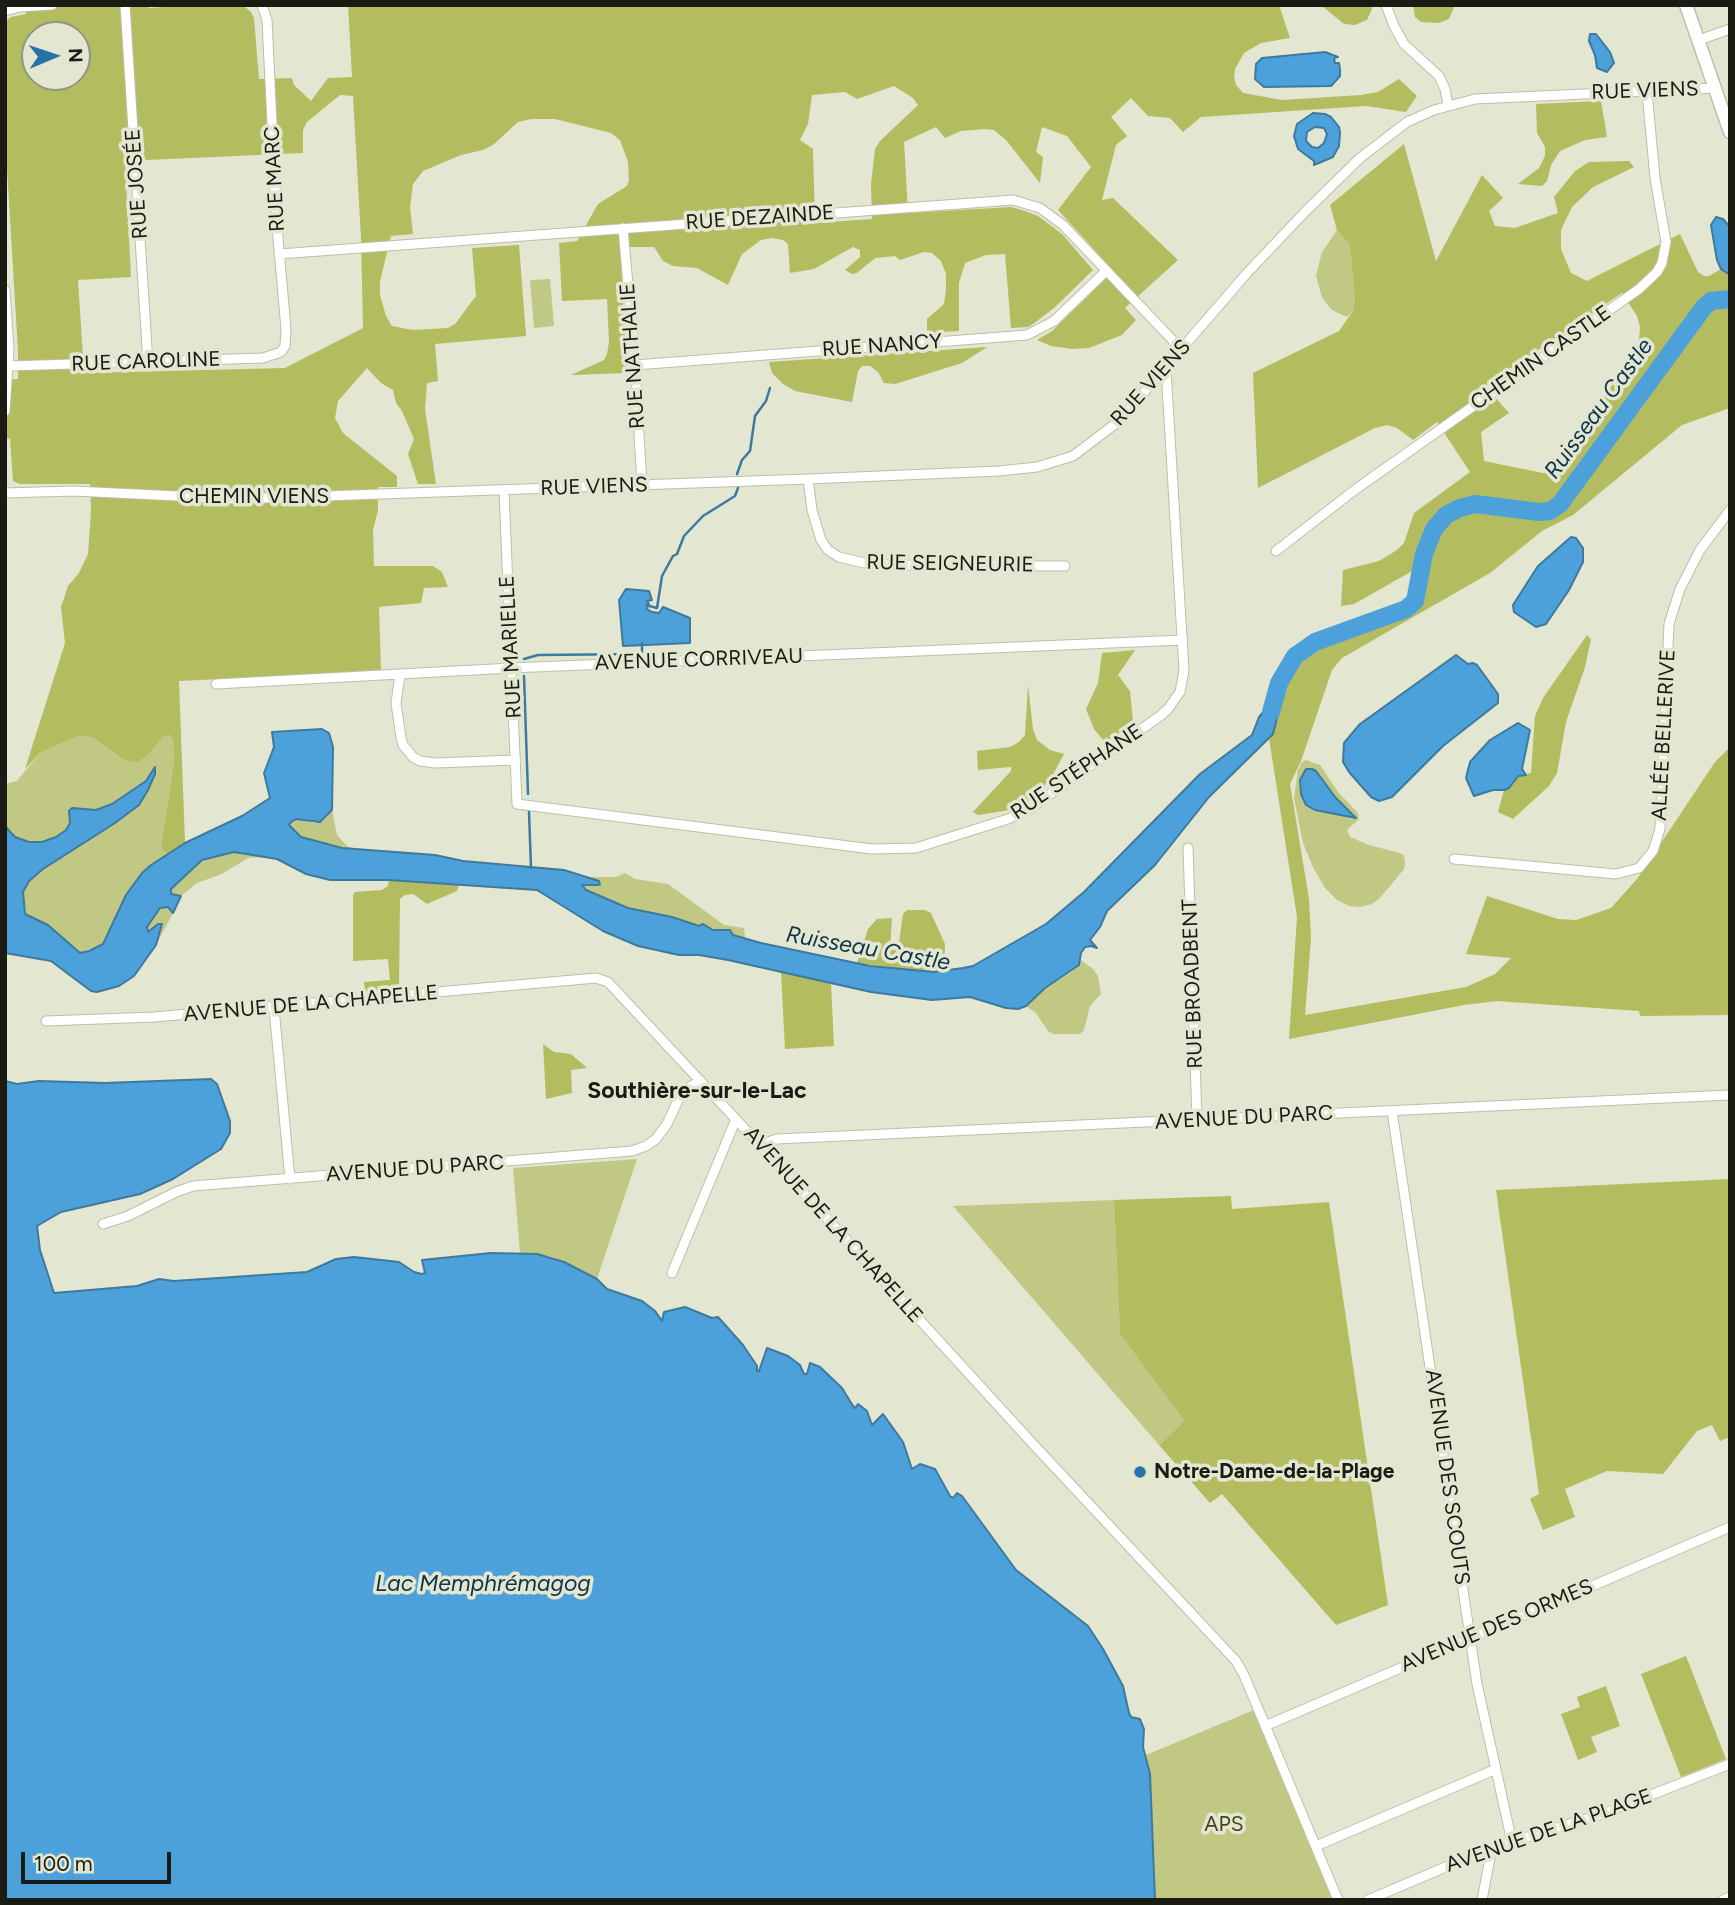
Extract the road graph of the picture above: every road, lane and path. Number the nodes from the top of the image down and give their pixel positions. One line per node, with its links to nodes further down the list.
1 (52, 5): 6 (street)
2 (125, 5): 19 (street, RUE JOSÉE)
3 (261, 5): 14 (street, RUE MARC)
4 (1386, 5): 11 (street)
5 (1686, 5): 8 (street)
6 (5, 11)
7 (1730, 29): 8 (street)
8 (1699, 40): 9 (street)
9 (1715, 88): 10 (street, RUE VIENS); 12 (street)
10 (1647, 92): 11 (street, RUE VIENS); 29 (street, CHEMIN CASTLE)
11 (1448, 105): 17 (street, RUE VIENS)
12 (1730, 132)
13 (623, 228): 14 (street, RUE DEZAINDE); 15 (street, RUE DEZAINDE); 20 (street, RUE NATHALIE)
14 (279, 254): 18 (street, RUE MARC)
15 (1106, 271): 17 (street, RUE DEZAINDE); 20 (street, RUE NANCY)
16 (5, 290): 21 (street)
17 (1181, 349): 22 (street, RUE VIENS)
18 (281, 352): 19 (street, RUE CAROLINE)
19 (148, 363): 21 (street, RUE CAROLINE)
20 (635, 365): 25 (street, RUE NATHALIE)
21 (9, 366): 23 (street)
22 (1166, 369): 24 (street, RUE VIENS); 31 (street, RUE STÉPHANE)
23 (5, 411)
24 (808, 479): 25 (street, RUE VIENS); 30 (street, RUE SEIGNEURIE)
25 (642, 485): 26 (street, RUE VIENS)
26 (504, 491): 27 (street, CHEMIN VIENS); 32 (street, RUE MARIELLE)
27 (5, 492)
28 (1730, 510): 38 (street, ALLÉE BELLERIVE)
29 (1276, 551)
30 (1065, 566)
31 (1183, 640): 32 (street, AVENUE CORRIVEAU); 36 (street, RUE STÉPHANE)
32 (511, 668): 33 (street, AVENUE CORRIVEAU); 35 (street, RUE MARIELLE)
33 (400, 675): 34 (street, AVENUE CORRIVEAU); 35 (street)
34 (216, 684)
35 (516, 761): 36 (street, RUE MARIELLE)
36 (517, 804)
37 (1188, 848): 45 (street, RUE BROADBENT)
38 (1454, 859)
39 (274, 1008): 40 (street, AVENUE DE LA CHAPELLE); 41 (street, AVENUE DE LA CHAPELLE); 47 (street)
40 (46, 1021)
41 (701, 1081): 44 (street, AVENUE DE LA CHAPELLE); 47 (street, AVENUE DU PARC)
42 (1730, 1095): 43 (street, AVENUE DU PARC)
43 (1392, 1111): 45 (street, AVENUE DU PARC); 51 (street, AVENUE DES SCOUTS)
44 (736, 1119): 46 (street, AVENUE DE LA CHAPELLE); 49 (street)
45 (1197, 1120): 46 (street, AVENUE DU PARC)
46 (760, 1144): 52 (street, AVENUE DE LA CHAPELLE)
47 (290, 1179): 48 (street, AVENUE DU PARC)
48 (103, 1224)
49 (672, 1273)
50 (1730, 1527): 51 (street, AVENUE DES ORMES)
51 (1470, 1637): 52 (street, AVENUE DES ORMES); 54 (street, AVENUE DES SCOUTS)
52 (1265, 1726): 56 (street, AVENUE DE LA CHAPELLE)
53 (1730, 1764): 55 (street, AVENUE DE LA PLAGE)
54 (1494, 1770): 55 (street, AVENUE DES SCOUTS); 56 (street)
55 (1512, 1842): 57 (street, AVENUE DE LA PLAGE)
56 (1316, 1846): 59 (street, AVENUE DE LA CHAPELLE)
57 (1488, 1849): 60 (street, AVENUE DE LA PLAGE); 61 (street)
58 (1730, 1897): 62 (street)
59 (1338, 1900)
60 (1368, 1900)
61 (1482, 1900)
62 (1723, 1900)

